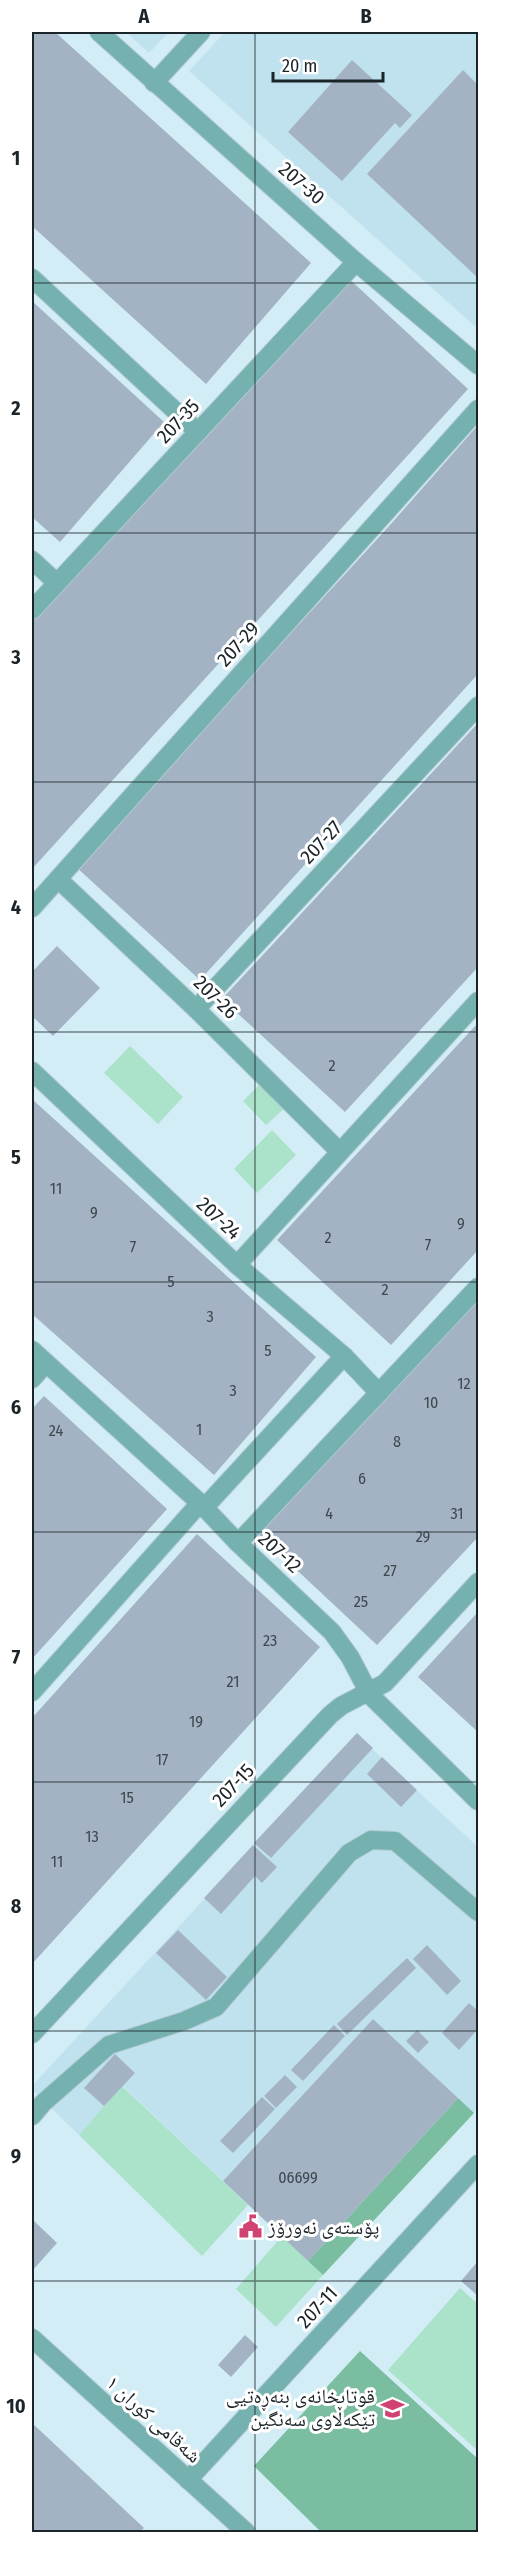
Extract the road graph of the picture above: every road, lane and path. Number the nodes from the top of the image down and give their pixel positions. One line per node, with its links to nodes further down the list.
1 (99, 32): 3 (street, 207-30)
2 (201, 32): 3 (street)
3 (154, 83): 4 (street, 207-30)
4 (356, 262): 6 (street, 207-30); 8 (street, 207-35)
5 (32, 278): 8 (street)
6 (478, 365)
7 (478, 409): 13 (street, 207-29)
8 (198, 432): 10 (street, 207-35)
9 (32, 560): 10 (street)
10 (57, 583): 11 (street, 207-35)
11 (32, 610)
12 (478, 706): 16 (street, 207-27)
13 (58, 879): 14 (street, 207-29); 16 (street, 207-26)
14 (32, 909)
15 (478, 1001): 18 (street)
16 (196, 1009): 18 (street, 207-26)
17 (32, 1071): 19 (street, 207-24)
18 (339, 1151): 19 (street)
19 (237, 1265): 22 (street, 207-24)
20 (478, 1287): 25 (street)
21 (32, 1350): 23 (street, 207-12)
22 (344, 1356): 25 (street, 207-24); 26 (street)
23 (46, 1363): 24 (street); 26 (street, 207-12)
24 (32, 1379)
25 (379, 1393): 27 (street)
26 (202, 1505): 27 (street, 207-12); 29 (street)
27 (238, 1544): 30 (street, 207-12)
28 (478, 1582): 30 (street, 207-15)
29 (32, 1692)
30 (369, 1692): 31 (street, 207-12); 33 (street, 207-15)
31 (478, 1802)
32 (478, 1912): 34 (street)
33 (32, 2034)
34 (32, 2116)
35 (478, 2164): 37 (street, 207-11)
36 (32, 2338): 37 (street, شەقامی کوران ١)
37 (188, 2480): 38 (street, شەقامی کوران ١)
38 (246, 2532)

